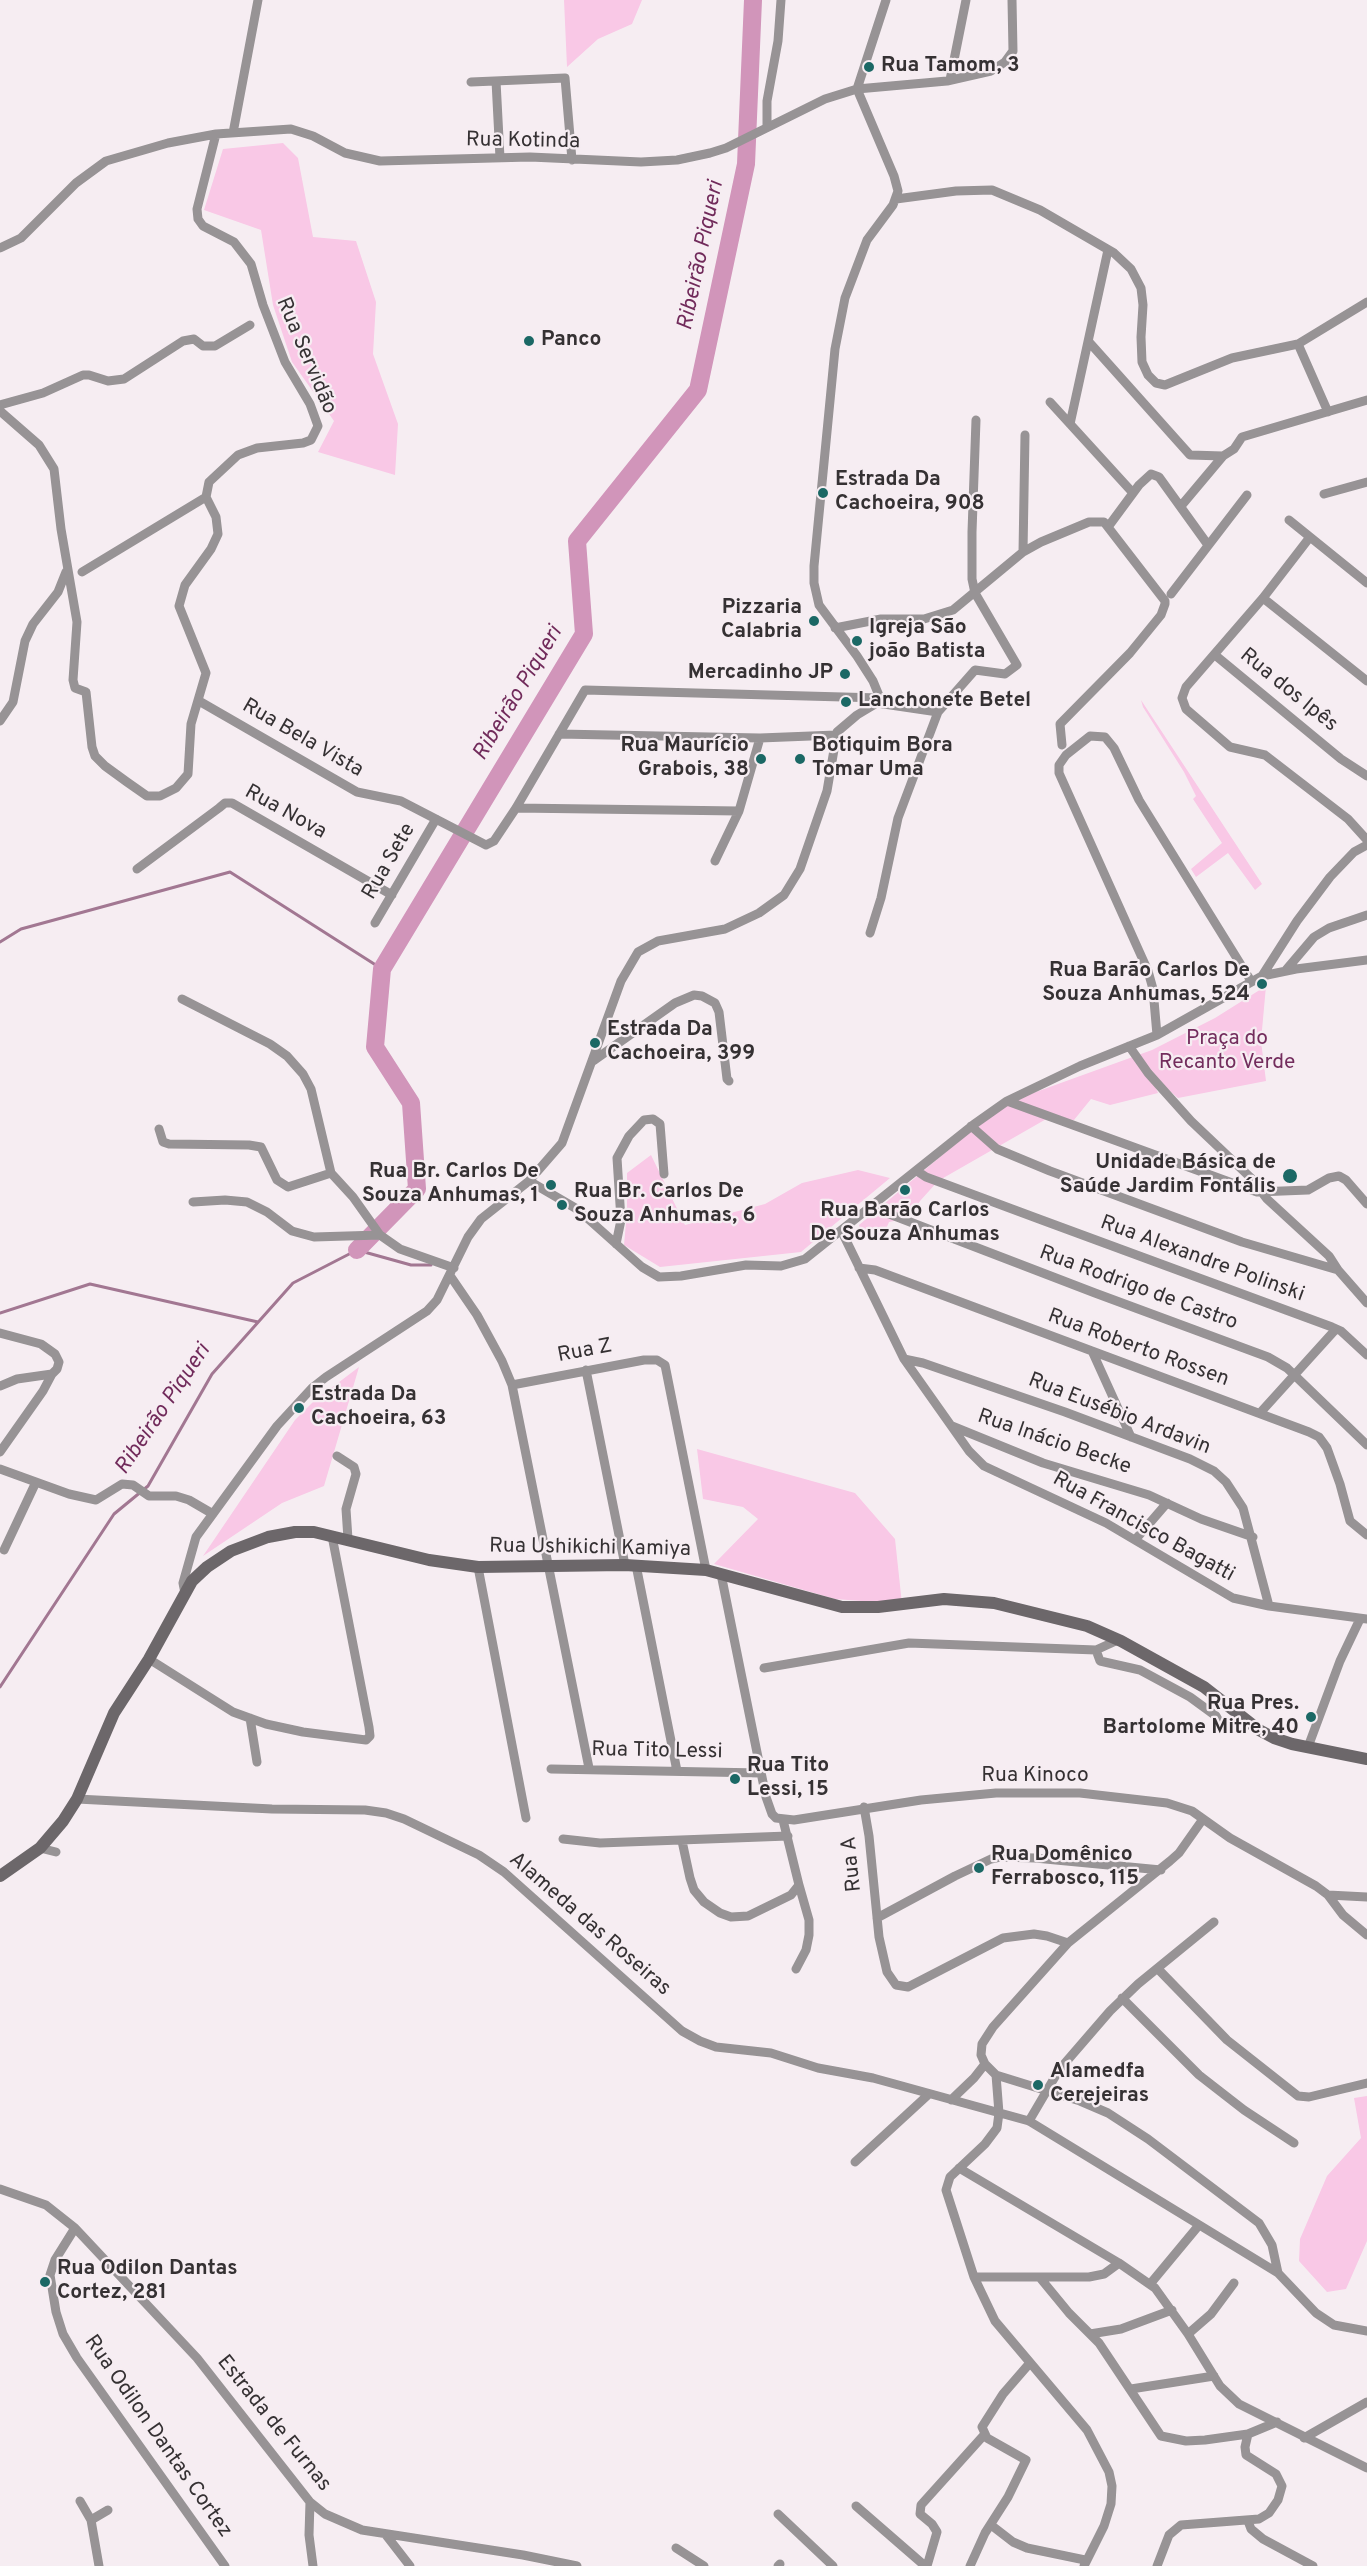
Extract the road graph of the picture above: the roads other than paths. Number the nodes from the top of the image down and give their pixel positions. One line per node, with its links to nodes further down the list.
1 (258, 0): 11 (street)
2 (781, 0): 10 (street)
3 (886, 0): 9 (street)
4 (966, 0): 6 (street)
5 (1012, 0): 6 (street, Rua Kotinda)
6 (950, 80): 9 (street, Rua Kotinda)
7 (496, 81): 8 (street); 13 (street); 14 (street)
8 (471, 82)
9 (857, 89): 10 (street, Rua Kotinda); 15 (street)
10 (766, 127): 14 (street, Rua Kotinda)
11 (233, 133): 12 (street, Rua Kotinda); 13 (street, Rua Kotinda)
12 (216, 134): 16 (street, Rua Kotinda); 35 (street, Rua Servidão)
13 (500, 158): 14 (street, Rua Kotinda)
14 (572, 160)
15 (896, 199): 17 (street); 48 (street)
16 (0, 248)
17 (1108, 250): 20 (street); 21 (street)
18 (1367, 302): 21 (street)
19 (250, 325): 24 (street)
20 (1089, 342): 28 (street); 30 (street)
21 (1298, 344): 26 (street)
22 (1367, 400): 26 (street)
23 (1050, 402): 28 (street)
24 (0, 405)
25 (0, 411): 42 (street)
26 (1328, 412): 30 (street)
27 (976, 420): 45 (street)
28 (1070, 424): 32 (street)
29 (1025, 435): 41 (street)
30 (1223, 456): 36 (street)
31 (1367, 482): 33 (street)
32 (1133, 493): 36 (street); 38 (street)
33 (1324, 494)
34 (1246, 495): 40 (street)
35 (206, 497): 43 (street); 52 (street)
36 (1181, 506): 40 (street)
37 (1289, 520): 39 (street)
38 (1108, 527): 41 (street); 58 (street)
39 (1310, 537): 44 (street); 47 (street)
40 (1208, 545): 46 (street)
41 (1023, 552): 45 (street)
42 (68, 567): 52 (street); 54 (street)
43 (82, 572)
44 (1367, 583)
45 (975, 593): 48 (street); 53 (street)
46 (1171, 594)
47 (1263, 598): 49 (street); 50 (street)
48 (835, 628): 51 (street)
49 (1215, 655): 59 (street, Rua dos Ipês); 63 (street)
50 (1367, 681)
51 (878, 700): 53 (street); 55 (street); 56 (street)
52 (198, 701): 62 (street, Rua Bela Vista)
53 (938, 712): 70 (street)
54 (0, 721)
55 (559, 734): 57 (street); 60 (street)
56 (836, 735): 57 (street); 78 (street)
57 (760, 738): 61 (street)
58 (1062, 745)
59 (1367, 776)
60 (516, 808): 61 (street); 62 (street, Rua Bela Vista)
61 (739, 811): 65 (street)
62 (436, 819): 67 (street, Rua Sete)
63 (1367, 840)
64 (1367, 845): 73 (street)
65 (715, 861)
66 (137, 869): 67 (street, Rua Nova)
67 (392, 895): 69 (street, Rua Sete)
68 (1367, 915): 72 (street)
69 (375, 923)
70 (870, 933)
71 (1367, 960): 72 (street)
72 (1286, 970): 73 (street)
73 (1262, 976): 74 (street)
74 (1251, 981): 76 (street); 76 (street)
75 (182, 999): 84 (street)
76 (1157, 1035): 77 (street)
77 (1129, 1046): 80 (street); 87 (street)
78 (593, 1061): 79 (street); 86 (street)
79 (729, 1081)
80 (1007, 1101): 81 (street); 87 (street)
81 (971, 1126): 83 (street); 95 (street)
82 (159, 1129): 84 (street)
83 (917, 1171): 90 (street); 98 (street, Rua Alexandre Polinski)
84 (331, 1173): 92 (street)
85 (664, 1174): 93 (street)
86 (529, 1181): 93 (street); 96 (street)
87 (1262, 1192): 89 (street); 95 (street)
88 (193, 1202): 92 (street)
89 (1367, 1204)
90 (871, 1207): 91 (street); 105 (street, Rua Rodrigo de Castro)
91 (842, 1232): 93 (street); 94 (street, Rua Inácio Becke)
92 (380, 1235): 96 (street)
93 (616, 1244)
94 (859, 1268): 100 (street, Rua Roberto Rossen); 102 (street, Rua Inácio Becke)
95 (1338, 1270): 97 (street)
96 (452, 1272): 106 (street); 117 (street)
97 (1367, 1303)
98 (1336, 1329): 101 (street, Rua Alexandre Polinski); 105 (street)
99 (0, 1333): 104 (street)
100 (1092, 1351): 108 (street, Rua Roberto Rossen); 110 (street)
101 (1367, 1355)
102 (904, 1359): 109 (street, Rua Inácio Becke); 110 (street, Rua Eusébio Ardavin)
103 (586, 1370): 106 (street, Rua Z); 124 (street); 127 (street, Rua Z)
104 (52, 1374): 107 (street); 112 (street)
105 (1293, 1374): 108 (street); 111 (street, Rua Rodrigo de Castro)
106 (512, 1385): 125 (street)
107 (0, 1386)
108 (1260, 1413): 118 (street, Rua Roberto Rossen)
109 (950, 1425): 116 (street, Rua Inácio Becke); 122 (street, Rua Francisco Bagatti)
110 (1131, 1437): 120 (street, Rua Eusébio Ardavin)
111 (1367, 1445)
112 (0, 1452)
113 (338, 1456): 121 (street)
114 (0, 1468): 115 (street)
115 (36, 1482): 117 (street); 123 (street)
116 (1167, 1503): 120 (street, Rua Inácio Becke); 122 (street)
117 (213, 1514): 129 (street)
118 (1367, 1535)
119 (332, 1536): 121 (main road, Rua Ushikichi Kamiya); 129 (main road, Rua Ushikichi Kamiya); 136 (street)
120 (1253, 1537): 130 (street, Rua Eusébio Ardavin)
121 (348, 1539): 126 (main road, Rua Ushikichi Kamiya)
122 (1135, 1540): 130 (street, Rua Francisco Bagatti)
123 (4, 1550)
124 (631, 1565): 125 (main road, Rua Ushikichi Kamiya); 127 (main road, Rua Ushikichi Kamiya); 143 (street)
125 (547, 1566): 126 (main road, Rua Ushikichi Kamiya); 141 (street)
126 (478, 1568): 147 (street)
127 (706, 1570): 128 (main road, Rua Ushikichi Kamiya)
128 (721, 1574): 132 (main road, Rua Ushikichi Kamiya); 144 (street)
129 (185, 1593): 134 (main road, Rua Ushikichi Kamiya)
130 (1269, 1606): 131 (street, Rua Francisco Bagatti)
131 (1364, 1619): 138 (street)
132 (1119, 1640): 133 (street); 138 (main road, Rua Ushikichi Kamiya)
133 (1096, 1650): 135 (street); 137 (street)
134 (149, 1659): 136 (street); 145 (main road, Rua Ushikichi Kamiya)
135 (764, 1668)
136 (250, 1718): 140 (street)
137 (1224, 1730)
138 (1308, 1747): 139 (main road, Rua Ushikichi Kamiya)
139 (1367, 1759)
140 (257, 1762)
141 (589, 1768): 142 (street, Rua Tito Lessi); 143 (street, Rua Tito Lessi)
142 (551, 1769)
143 (677, 1771): 144 (street, Rua Tito Lessi)
144 (761, 1773): 149 (street)
145 (77, 1799): 153 (main road, Rua Ushikichi Kamiya); 171 (street, Alameda das Roseiras)
146 (864, 1807): 148 (street, Rua Kinoco); 149 (street, Rua Kinoco); 160 (street, Rua A)
147 (526, 1818)
148 (1203, 1819): 155 (street); 158 (street, Rua Kinoco)
149 (783, 1820): 150 (street)
150 (788, 1836): 152 (street); 157 (street)
151 (563, 1839): 152 (street)
152 (682, 1841): 157 (street)
153 (39, 1848): 154 (street); 156 (main road, Rua Ushikichi Kamiya)
154 (56, 1852)
155 (1161, 1870): 160 (street); 163 (street)
156 (0, 1876)
157 (799, 1885): 164 (street)
158 (1328, 1895): 159 (street); 162 (street, Rua Kinoco)
159 (1367, 1897)
160 (877, 1918): 163 (street, Rua A)
161 (1215, 1922): 165 (street)
162 (1367, 1935)
163 (1068, 1943): 167 (street)
164 (796, 1968)
165 (1158, 1969): 166 (street); 169 (street)
166 (1122, 1998): 170 (street); 175 (street)
167 (985, 2064): 168 (street); 172 (street)
168 (996, 2075): 170 (street); 173 (street)
169 (1367, 2083)
170 (1046, 2091): 174 (street); 182 (street)
171 (929, 2094): 172 (street, Alameda das Roseiras); 176 (street)
172 (951, 2100): 173 (street, Alameda das Roseiras)
173 (999, 2113): 174 (street); 177 (street)
174 (1029, 2121): 179 (street)
175 (1294, 2143)
176 (855, 2162)
177 (959, 2168): 181 (street); 183 (street)
178 (0, 2189): 180 (street, Estrada de Furnas)
179 (1199, 2225): 182 (street); 186 (street)
180 (75, 2228): 201 (street, Estrada de Furnas); 213 (street, Rua Odilon Dantas Cortez)
181 (1119, 2263): 184 (street); 186 (street)
182 (1278, 2273): 188 (street)
183 (974, 2277): 184 (street); 191 (street)
184 (1041, 2279): 189 (street)
185 (1234, 2283): 190 (street)
186 (1150, 2284): 187 (street)
187 (1172, 2310): 189 (street); 190 (street)
188 (1367, 2331)
189 (1090, 2334): 193 (street)
190 (1188, 2334): 192 (street)
191 (1029, 2364): 197 (street); 211 (street)
192 (1214, 2376): 193 (street); 195 (street)
193 (1131, 2389): 196 (street)
194 (1367, 2402): 198 (street)
195 (1277, 2422): 196 (street); 198 (street)
196 (1248, 2434): 206 (street)
197 (984, 2435): 207 (street); 220 (street)
198 (1304, 2438): 199 (street)
199 (1367, 2468)
200 (80, 2501): 205 (street)
201 (310, 2502): 208 (street, Estrada de Furnas); 214 (street)
202 (856, 2506): 220 (street)
203 (108, 2510): 205 (street)
204 (778, 2514): 219 (street)
205 (91, 2520): 212 (street)
206 (1248, 2521): 222 (street); 223 (street)
207 (991, 2525): 211 (street); 221 (street)
208 (386, 2535): 210 (street, Estrada de Furnas); 215 (street)
209 (676, 2548): 218 (street)
210 (523, 2554): 216 (street); 217 (street, Estrada de Furnas)
211 (1085, 2563)
212 (99, 2566)
213 (225, 2566)
214 (313, 2566)
215 (410, 2566)
216 (524, 2566)
217 (578, 2566)
218 (704, 2566)
219 (833, 2566)
220 (926, 2566)
221 (970, 2566)
222 (1157, 2566)
223 (1313, 2566)

